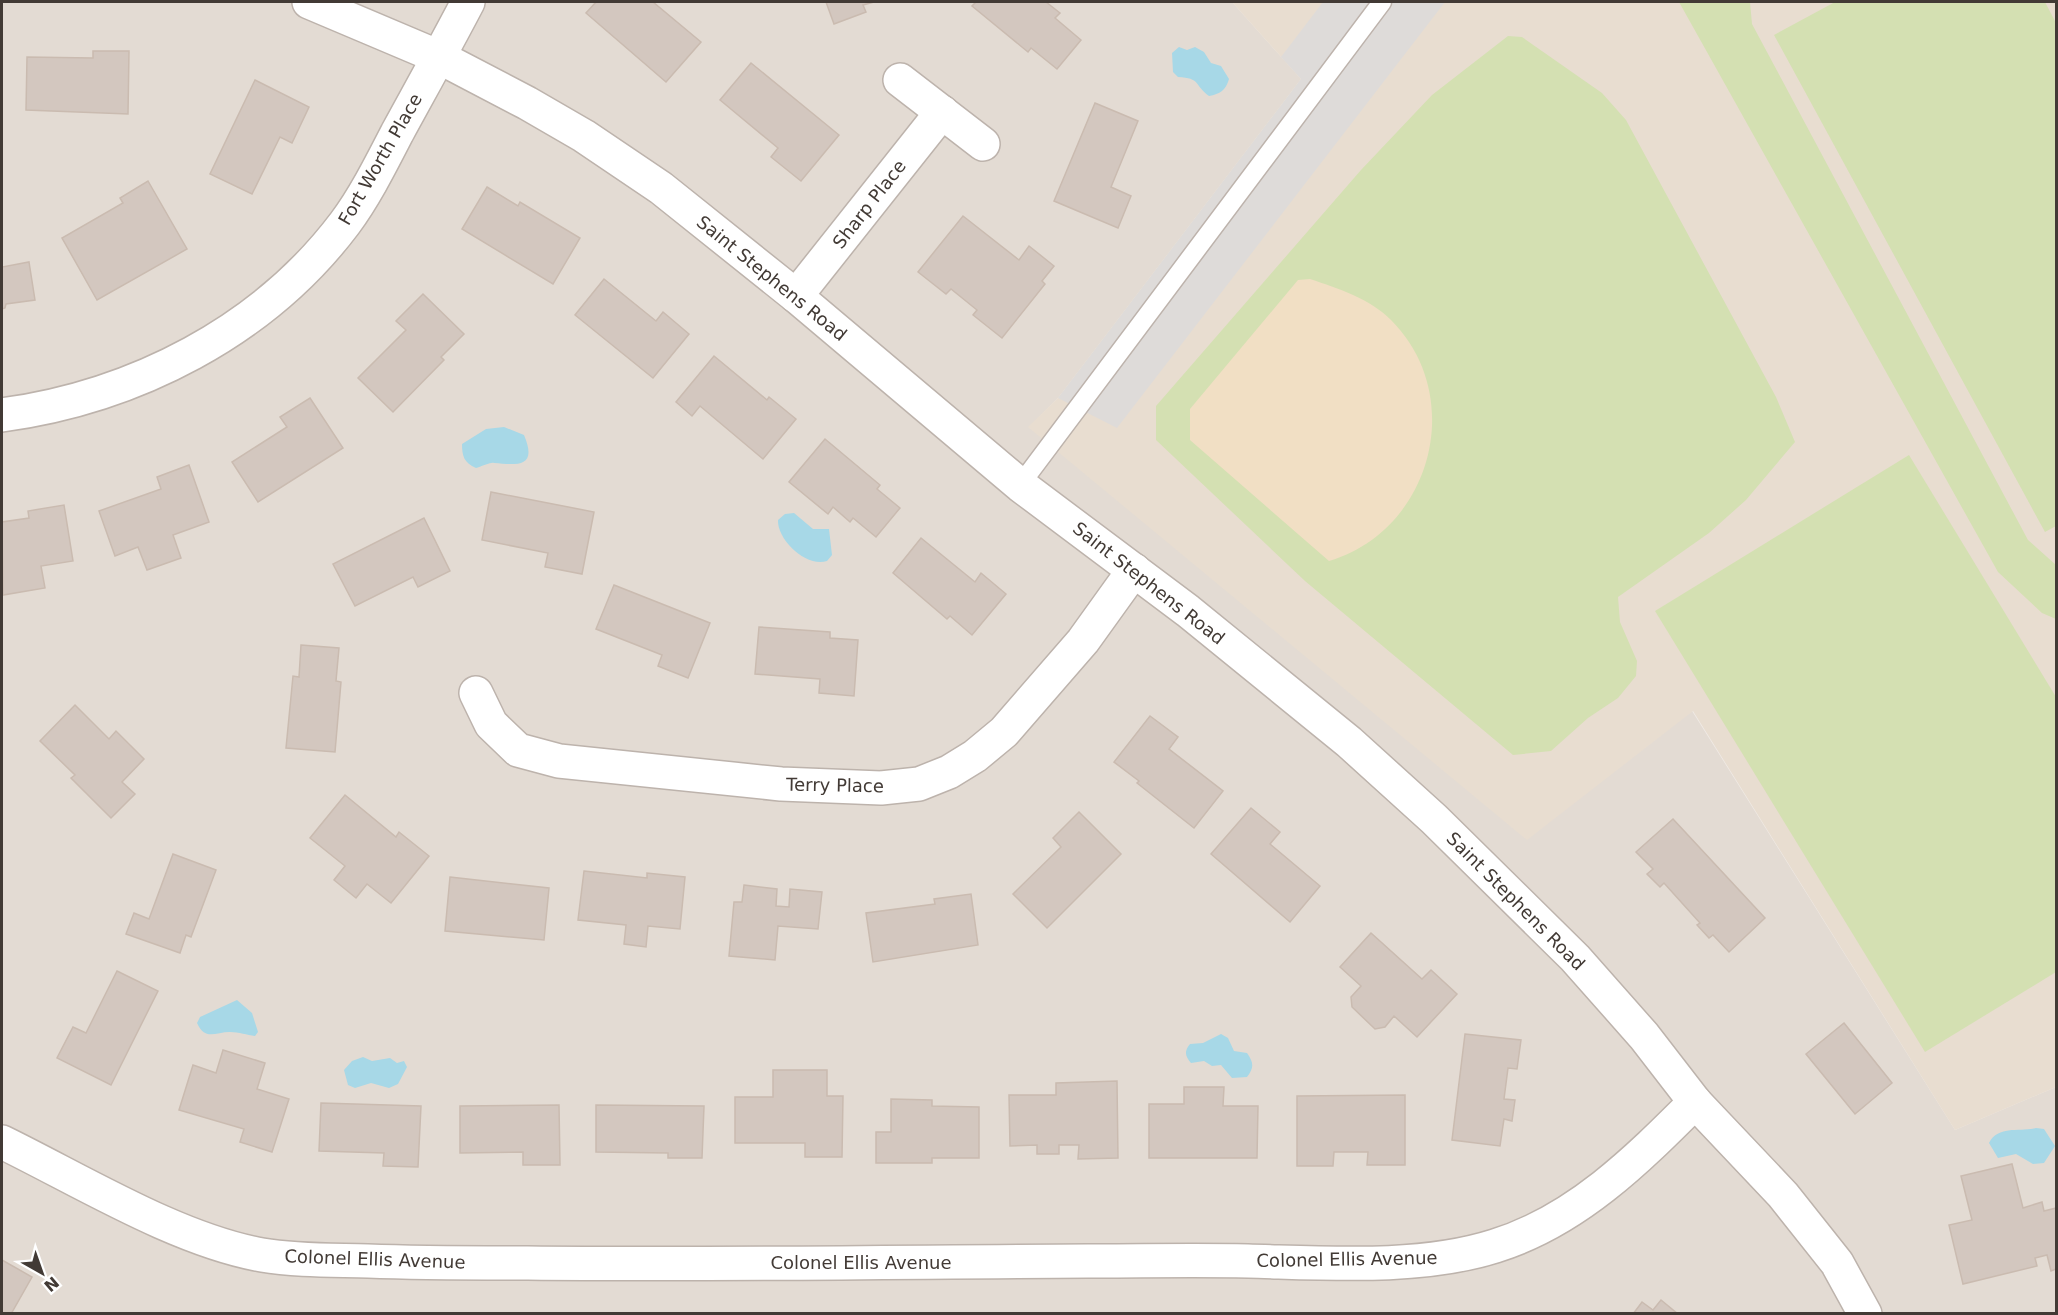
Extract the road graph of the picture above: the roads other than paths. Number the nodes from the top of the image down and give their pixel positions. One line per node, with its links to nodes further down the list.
1 (309, 2): 4 (street, Saint Stephens Road)
2 (468, 2): 4 (street, Fort Worth Place)
3 (1382, 2): 10 (lane)
4 (439, 57): 8 (street, Saint Stephens Road); 9 (street, Fort Worth Place)
5 (900, 80): 6 (street)
6 (942, 112): 7 (street); 8 (street, Sharp Place)
7 (983, 144)
8 (796, 296): 10 (street, Saint Stephens Road)
9 (2, 415)
10 (1020, 485): 11 (street, Saint Stephens Road)
11 (1134, 570): 12 (street, Terry Place); 13 (street, Saint Stephens Road)
12 (476, 693)
13 (1695, 1102): 14 (street, Colonel Ellis Avenue); 15 (street, Saint Stephens Road)
14 (2, 1142)
15 (1865, 1314)

